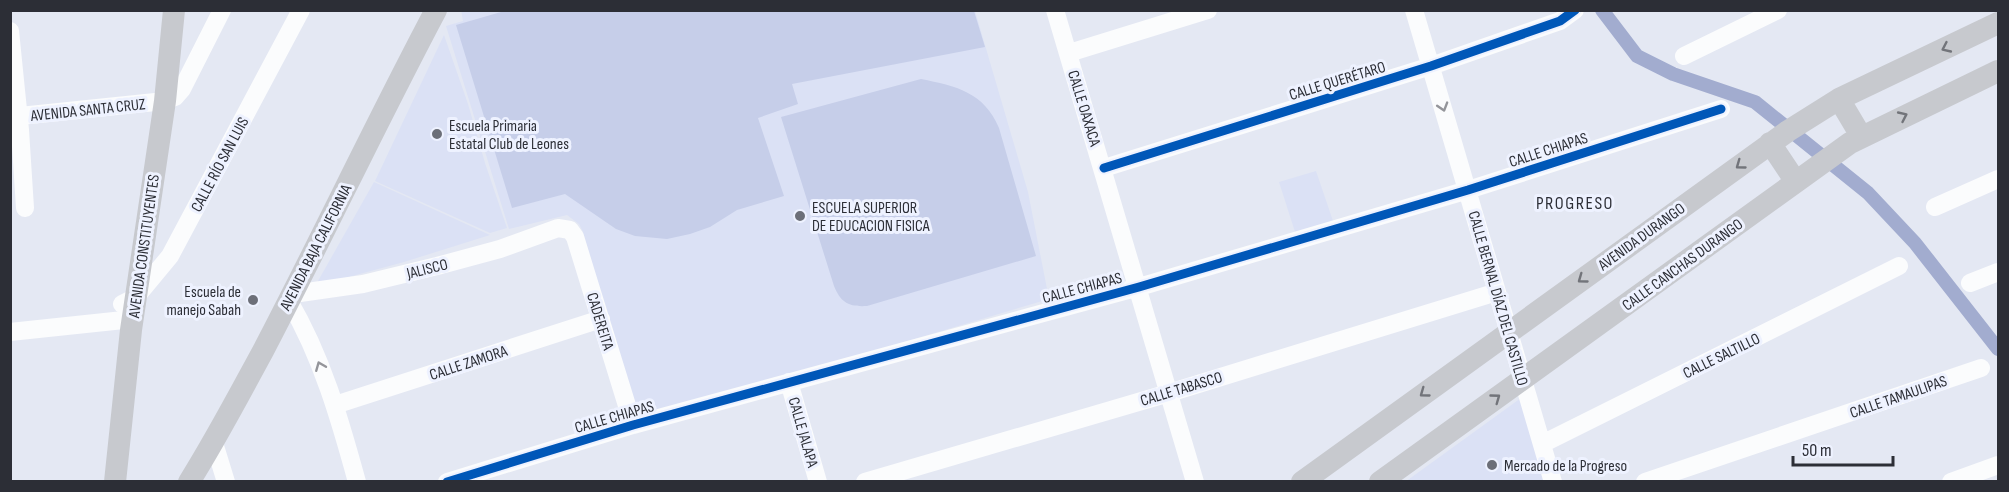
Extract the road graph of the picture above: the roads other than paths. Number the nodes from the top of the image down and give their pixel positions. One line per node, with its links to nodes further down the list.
1 (160, 10): 17 (main road, AVENIDA CONSTITUYENTES)
2 (174, 10): 17 (main road, AVENIDA CONSTITUYENTES)
3 (222, 10): 17 (street)
4 (301, 10): 36 (street, CALLE RÍO SAN LUIS)
5 (436, 10): 35 (main road, AVENIDA BAJA CALIFORNIA)
6 (1055, 10): 13 (street, CALLE OAXACA)
7 (1208, 10): 13 (street)
8 (1414, 10): 15 (street, CALLE BERNAL DÍAZ DEL CASTILLO)
9 (1778, 10): 14 (street)
10 (1575, 11): 15 (street, CALLE QUERÉTARO)
11 (1998, 23): 18 (main road, AVENIDA DURANGO, one-way to 18)
12 (10, 31): 20 (street)
13 (1069, 53): 23 (street, CALLE OAXACA)
14 (1684, 56)
15 (1431, 66): 23 (street, CALLE QUERÉTARO); 26 (street, CALLE BERNAL DÍAZ DEL CASTILLO, one-way to 26)
16 (1998, 71): 22 (main road, CALLE CANCHAS DURANGO, one-way to 16)
17 (158, 101): 20 (street, AVENIDA SANTA CRUZ); 36 (main road, AVENIDA CONSTITUYENTES)
18 (1832, 103): 21 (main road, AVENIDA DURANGO); 22 (main road)
19 (1721, 109): 26 (street, CALLE CHIAPAS)
20 (15, 117): 28 (street)
21 (1779, 137): 25 (main road); 39 (main road, AVENIDA DURANGO, one-way to 39)
22 (1856, 139): 25 (main road, CALLE CANCHAS DURANGO)
23 (1104, 168): 33 (street, CALLE OAXACA)
24 (1998, 179): 27 (street)
25 (1796, 182): 42 (main road, CALLE CANCHAS DURANGO)
26 (1468, 190): 33 (street, CALLE CHIAPAS); 34 (street, CALLE BERNAL DÍAZ DEL CASTILLO)
27 (1935, 207)
28 (25, 208)
29 (558, 228): 35 (street, JALISCO); 37 (street, CADEREITA)
30 (1899, 266): 48 (street, CALLE SALTILLO)
31 (1998, 272): 32 (street)
32 (1970, 283)
33 (1139, 287): 43 (street, CALLE CHIAPAS); 44 (street, CALLE OAXACA)
34 (1497, 292): 39 (street, CALLE BERNAL DÍAZ DEL CASTILLO); 44 (street, CALLE TABASCO)
35 (291, 297): 45 (street, one-way to 35); 47 (main road, AVENIDA BAJA CALIFORNIA)
36 (127, 317): 38 (street); 40 (street); 50 (main road, AVENIDA CONSTITUYENTES); 51 (main road, AVENIDA CONSTITUYENTES)
37 (601, 320): 45 (street, CALLE ZAMORA); 46 (street, CADEREITA)
38 (10, 332)
39 (1509, 332): 42 (street, CALLE BERNAL DÍAZ DEL CASTILLO); 59 (main road, AVENIDA DURANGO, one-way to 59)
40 (10, 343)
41 (1981, 368): 62 (street, CALLE TAMAULIPAS)
42 (1522, 378): 48 (street, CALLE BERNAL DÍAZ DEL CASTILLO); 60 (main road, CALLE CANCHAS DURANGO, one-way to 42)
43 (789, 382): 46 (street, CALLE CHIAPAS); 56 (street, CALLE JALAPA)
44 (1169, 393): 57 (street, CALLE TABASCO); 58 (street, CALLE OAXACA)
45 (335, 405): 54 (street)
46 (633, 425): 55 (street, CALLE CHIAPAS)
47 (213, 443): 52 (main road, AVENIDA BAJA CALIFORNIA); 53 (street)
48 (1542, 444): 61 (street, CALLE BERNAL DÍAZ DEL CASTILLO)
49 (1998, 465): 63 (street)
50 (103, 482)
51 (115, 482)
52 (189, 482)
53 (226, 482)
54 (357, 482)
55 (447, 482)
56 (818, 482)
57 (865, 482)
58 (1195, 482)
59 (1302, 482)
60 (1380, 482)
61 (1553, 482)
62 (1645, 482)
63 (1951, 482)

